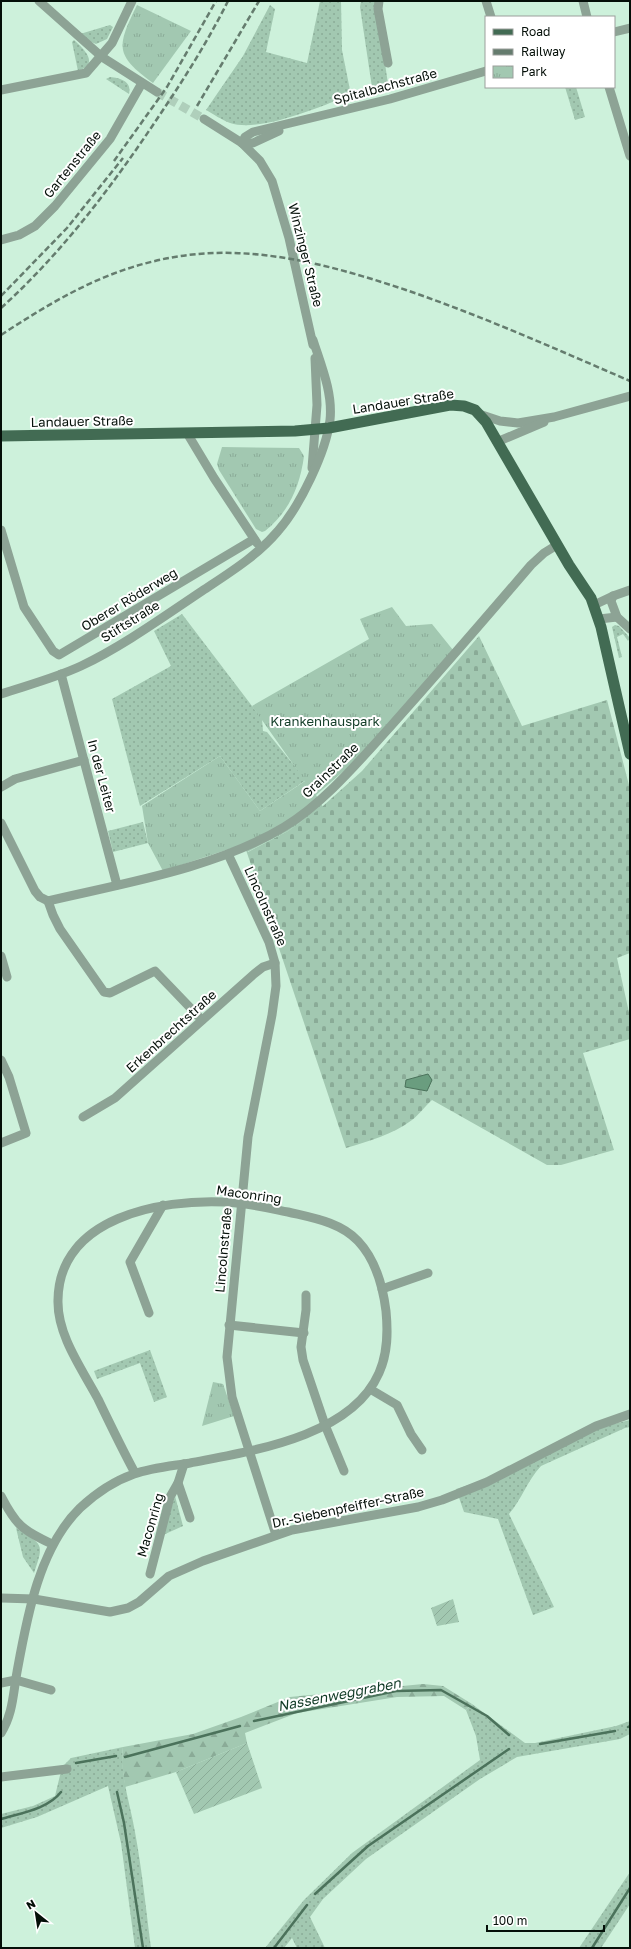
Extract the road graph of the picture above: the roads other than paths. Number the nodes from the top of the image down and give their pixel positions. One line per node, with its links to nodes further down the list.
1 (39, 1): 11 (street)
2 (132, 1): 10 (street)
3 (379, 1): 12 (street)
4 (486, 1): 6 (street)
5 (583, 1): 7 (street)
6 (491, 16)
7 (587, 16)
8 (630, 28): 9 (street)
9 (615, 32)
10 (112, 43): 11 (street); 14 (street)
11 (102, 57): 14 (street); 17 (street)
12 (388, 63)
13 (485, 71): 20 (street, Spitalbachstraße)
14 (125, 73): 15 (street)
15 (142, 83): 18 (street); 22 (street, Gartenstraße)
16 (609, 88): 21 (street)
17 (1, 90)
18 (157, 92)
19 (204, 119): 20 (street, Winzinger Straße)
20 (242, 143): 23 (street, Winzinger Straße)
21 (629, 150)
22 (1, 240)
23 (313, 340): 27 (street, Stiftstraße); 28 (street, Winzinger Straße)
24 (630, 396): 26 (street)
25 (479, 414): 26 (street); 27 (main road, Landauer Straße); 31 (main road, Landauer Straße)
26 (554, 417): 31 (street)
27 (328, 428): 28 (main road, Landauer Straße); 32 (street, Stiftstraße)
28 (314, 429): 29 (main road, Landauer Straße); 32 (street, Stiftstraße)
29 (187, 433): 30 (main road, Landauer Straße); 34 (street)
30 (1, 436)
31 (497, 442): 35 (main road, Landauer Straße)
32 (312, 472): 36 (street, Stiftstraße)
33 (1, 530): 34 (street, Oberer Röderweg)
34 (254, 539): 36 (street)
35 (557, 545): 39 (main road, Landauer Straße); 49 (street, Grainstraße)
36 (261, 549): 43 (street, Stiftstraße)
37 (630, 590): 38 (street)
38 (613, 596): 39 (street); 40 (street)
39 (592, 602): 41 (main road, Landauer Straße)
40 (617, 617): 41 (street); 42 (street)
41 (599, 619): 45 (main road, Landauer Straße)
42 (630, 629)
43 (61, 674): 44 (street, Stiftstraße); 46 (street, In der Leiter)
44 (1, 694)
45 (630, 754)
46 (84, 760): 47 (street); 50 (street, In der Leiter)
47 (1, 787)
48 (1, 823): 51 (street)
49 (228, 854): 50 (street, Grainstraße); 53 (street, Lincolnstraße)
50 (117, 885): 51 (street, Grainstraße)
51 (48, 901): 55 (street)
52 (1, 956): 54 (street)
53 (275, 962): 55 (street, Erkenbrechtstraße); 59 (street, Lincolnstraße)
54 (7, 977)
55 (202, 1020): 57 (street, Erkenbrechtstraße)
56 (1, 1060): 58 (street)
57 (83, 1117)
58 (1, 1143)
59 (241, 1203): 60 (street, Maconring); 62 (street, Maconring); 65 (street, Lincolnstraße)
60 (163, 1205): 64 (street); 74 (street, Maconring)
61 (428, 1273): 62 (street)
62 (382, 1288): 67 (street, Maconring)
63 (306, 1295): 66 (street)
64 (149, 1313)
65 (229, 1325): 66 (street); 70 (street, Lincolnstraße)
66 (304, 1333): 69 (street)
67 (370, 1389): 69 (street, Maconring); 71 (street)
68 (630, 1414): 78 (street, Dr.-Siebenpfeiffer-Straße)
69 (325, 1425): 70 (street, Maconring); 73 (street)
70 (248, 1450): 72 (street, Maconring); 78 (street, Lincolnstraße)
71 (422, 1450)
72 (184, 1464): 74 (street, Maconring); 75 (street, Maconring)
73 (344, 1471)
74 (135, 1473): 79 (street)
75 (178, 1483): 77 (street, Maconring); 80 (street, Maconring)
76 (1, 1496): 79 (street)
77 (190, 1518)
78 (276, 1535): 82 (street, Dr.-Siebenpfeiffer-Straße)
79 (52, 1544): 82 (street)
80 (150, 1574)
81 (1, 1598): 82 (street, Dr.-Siebenpfeiffer-Straße)
82 (34, 1599): 83 (street)
83 (16, 1680): 84 (street); 85 (street); 86 (street)
84 (1, 1683)
85 (51, 1690)
86 (1, 1733)
87 (66, 1768): 88 (street)
88 (1, 1777)

